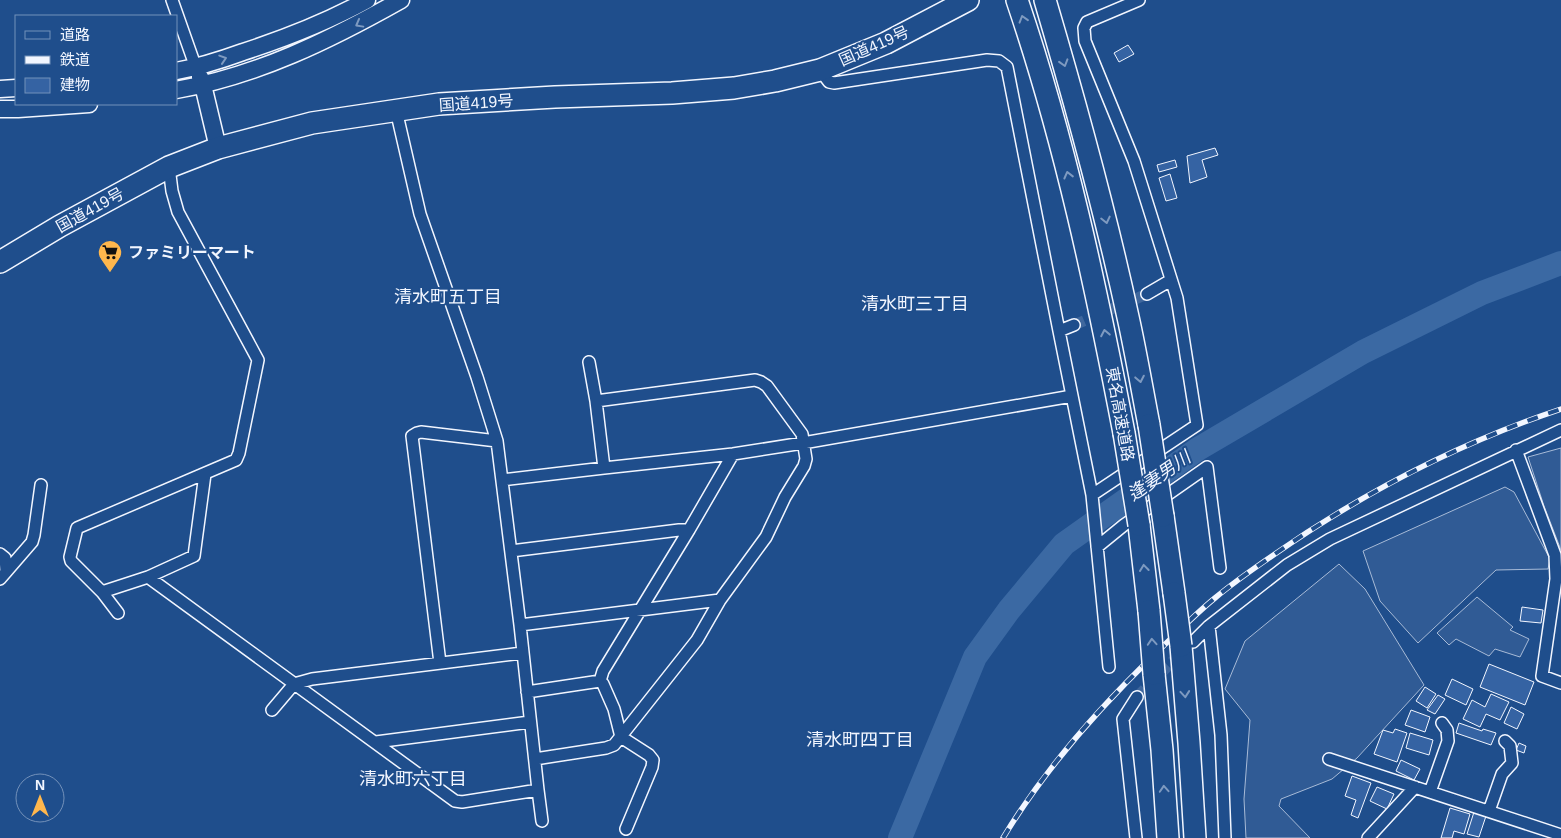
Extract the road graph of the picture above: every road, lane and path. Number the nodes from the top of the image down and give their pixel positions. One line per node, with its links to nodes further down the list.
1 (172, 0): 8 (street)
2 (367, 0): 10 (street, one-way to 2)
3 (401, 0): 13 (street, one-way to 13)
4 (968, 0): 11 (highway, 国道419号)
5 (1017, 0): 78 (highway, 東名高速道路, one-way to 5, bridge)
6 (1045, 0): 53 (highway, 東名高速道路, one-way to 53, bridge)
7 (1139, 0): 23 (street)
8 (177, 15)
9 (178, 17): 10 (street)
10 (196, 68): 12 (street); 13 (street)
11 (820, 70): 19 (highway, 国道419号); 26 (street)
12 (178, 71)
13 (203, 85): 16 (street); 20 (street)
14 (15, 88): 15 (street)
15 (0, 89)
16 (178, 90)
17 (77, 105): 18 (street)
18 (0, 109)
19 (396, 110): 20 (highway, 国道419号); 31 (street)
20 (218, 148): 21 (highway, 国道419号)
21 (169, 166): 22 (highway, 国道419号); 36 (street)
22 (0, 262)
23 (1171, 280): 24 (street); 39 (street)
24 (1147, 294)
25 (1074, 324): 26 (street)
26 (1058, 331): 28 (street)
27 (589, 362): 29 (street)
28 (1072, 396): 32 (street); 39 (street)
29 (596, 401): 32 (street); 35 (street)
30 (1561, 430): 33 (street)
31 (497, 442): 37 (street); 55 (street)
32 (804, 443): 34 (street); 48 (street)
33 (1516, 450): 52 (street); 58 (street)
34 (733, 454): 35 (street); 40 (street)
35 (604, 468): 37 (street)
36 (205, 474): 46 (street); 47 (street)
37 (502, 480): 42 (street)
38 (41, 485): 45 (street)
39 (1093, 498): 41 (street)
40 (689, 530): 42 (street); 49 (street)
41 (1096, 543): 44 (street); 56 (street)
42 (511, 551): 51 (street)
43 (0, 554): 45 (street)
44 (1220, 568)
45 (3, 575)
46 (148, 577): 47 (street); 59 (street)
47 (102, 592): 50 (street)
48 (720, 600): 49 (street); 65 (street)
49 (640, 610): 51 (street); 57 (street)
50 (118, 613)
51 (520, 625): 54 (street)
52 (1209, 626): 53 (street); 80 (street)
53 (1187, 644): 79 (highway, 東名高速道路, one-way to 79)
54 (522, 653): 55 (street); 60 (street)
55 (440, 663): 59 (street)
56 (1109, 667)
57 (600, 681): 60 (street); 65 (street)
58 (1561, 682)
59 (294, 684): 62 (street); 67 (street)
60 (527, 692): 63 (street)
61 (1137, 696): 77 (street)
62 (272, 710)
63 (530, 722): 67 (street); 68 (street)
64 (1442, 723): 72 (street)
65 (621, 737): 68 (street); 75 (street)
66 (1506, 741): 73 (street)
67 (376, 742): 71 (street)
68 (535, 759): 71 (street)
69 (1329, 760): 70 (street)
70 (1415, 787): 72 (street); 81 (street)
71 (538, 790): 74 (street)
72 (1430, 792): 73 (street)
73 (1490, 812): 76 (street)
74 (542, 821)
75 (626, 829)
76 (1561, 835)
77 (1136, 838)
78 (1168, 838)
79 (1195, 838)
80 (1225, 838)
81 (1368, 838)

